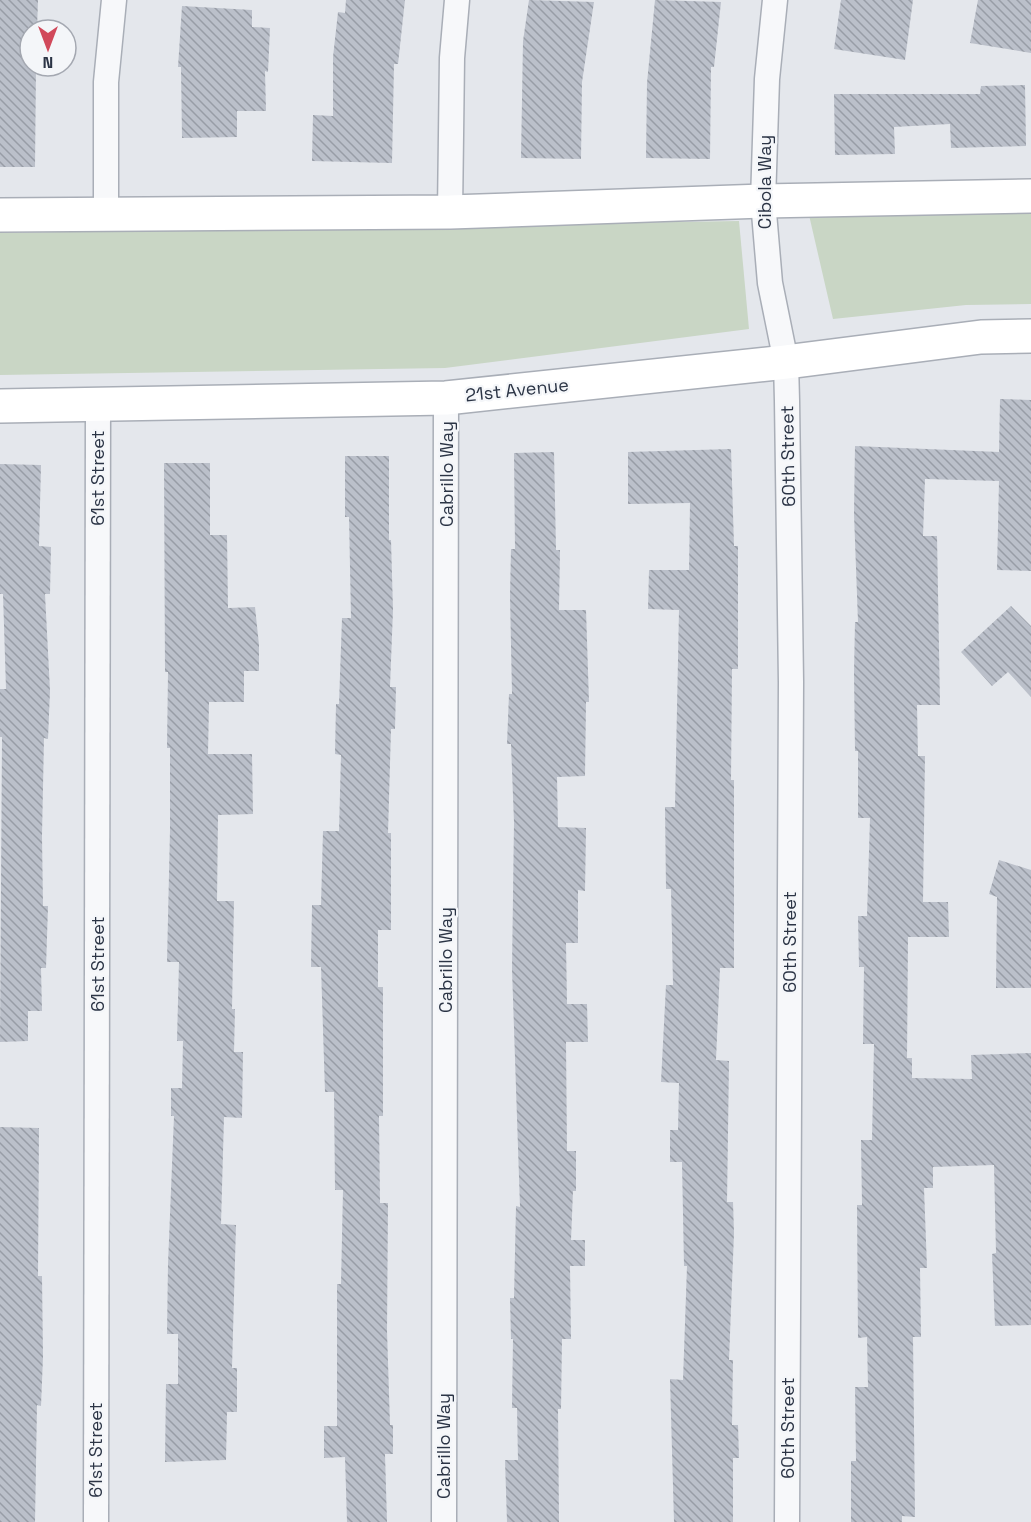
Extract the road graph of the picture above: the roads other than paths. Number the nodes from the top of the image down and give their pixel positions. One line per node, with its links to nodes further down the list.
1 (114, 0): 7 (street)
2 (458, 0): 6 (street)
3 (775, 0): 5 (street, Cibola Way)
4 (1031, 196): 5 (street)
5 (763, 201): 6 (street); 10 (street, Cibola Way)
6 (450, 212): 7 (street)
7 (106, 214): 8 (street)
8 (0, 215)
9 (1031, 336): 10 (street, 21st Avenue)
10 (786, 362): 11 (street, 21st Avenue); 16 (street, 60th Street)
11 (446, 398): 13 (street, 21st Avenue); 15 (street, Cabrillo Way)
12 (0, 406): 13 (street, 21st Avenue)
13 (98, 406): 14 (street, 61st Street)
14 (96, 1522)
15 (444, 1522)
16 (787, 1522)

